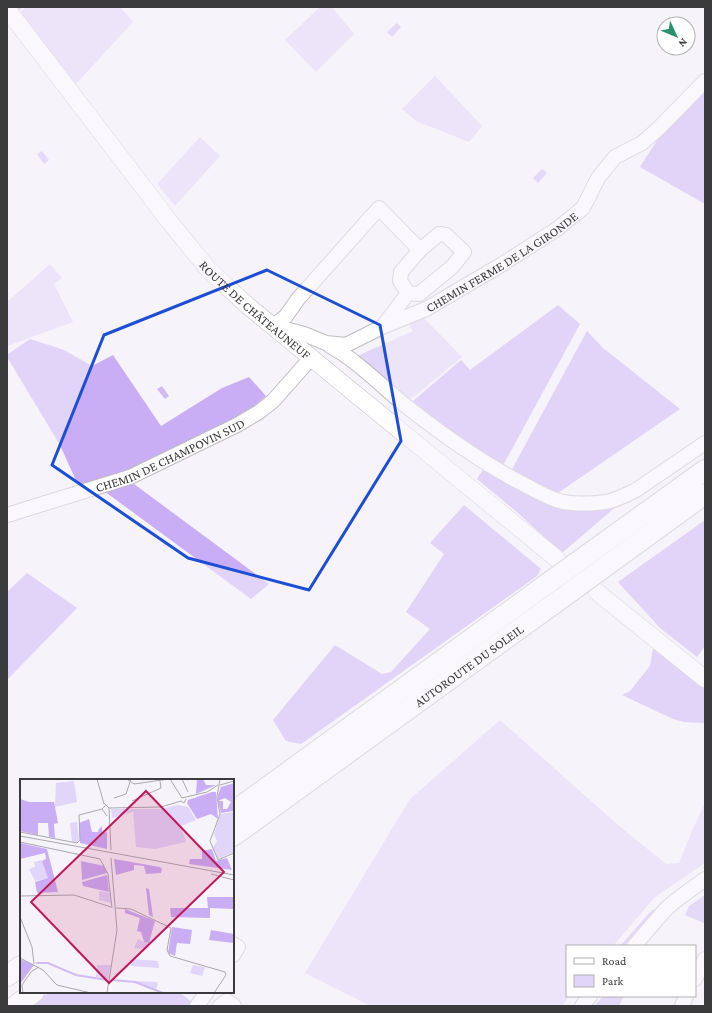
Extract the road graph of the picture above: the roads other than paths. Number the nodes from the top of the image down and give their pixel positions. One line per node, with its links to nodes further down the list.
1 (7, 9): 5 (main road, ROUTE DE CHÂTEAUNEUF)
2 (705, 80): 6 (street, CHEMIN FERME DE LA GIRONDE)
3 (420, 250): 4 (street); 4 (street); 5 (street)
4 (408, 293): 6 (street)
5 (274, 326): 7 (street, CHEMIN FERME DE LA GIRONDE); 8 (main road, ROUTE DE CHÂTEAUNEUF)
6 (382, 327): 7 (street, CHEMIN FERME DE LA GIRONDE)
7 (326, 343): 9 (street)
8 (311, 358): 12 (street, CHEMIN DE CHAMPOVIN SUD); 13 (main road, ROUTE DE CHÂTEAUNEUF)
9 (705, 442)
10 (705, 470): 16 (highway, AUTOROUTE DU SOLEIL, bridge)
11 (705, 494): 17 (highway, AUTOROUTE DU SOLEIL, bridge)
12 (7, 515)
13 (557, 559)
14 (597, 592): 15 (main road)
15 (705, 679)
16 (234, 811)
17 (234, 835)
18 (705, 879): 20 (street)
19 (234, 945): 21 (street)
20 (635, 945)
21 (234, 953)
22 (705, 959): 27 (street)
23 (20, 960): 24 (highway)
24 (7, 967)
25 (20, 967): 26 (highway)
26 (7, 976)
27 (696, 977)
28 (20, 990): 32 (highway)
29 (33, 993): 33 (highway)
30 (206, 993): 34 (street)
31 (589, 997): 37 (street)
32 (7, 1000)
33 (15, 1006)
34 (197, 1006)
35 (220, 1006): 36 (street)
36 (234, 1006)
37 (582, 1006)

